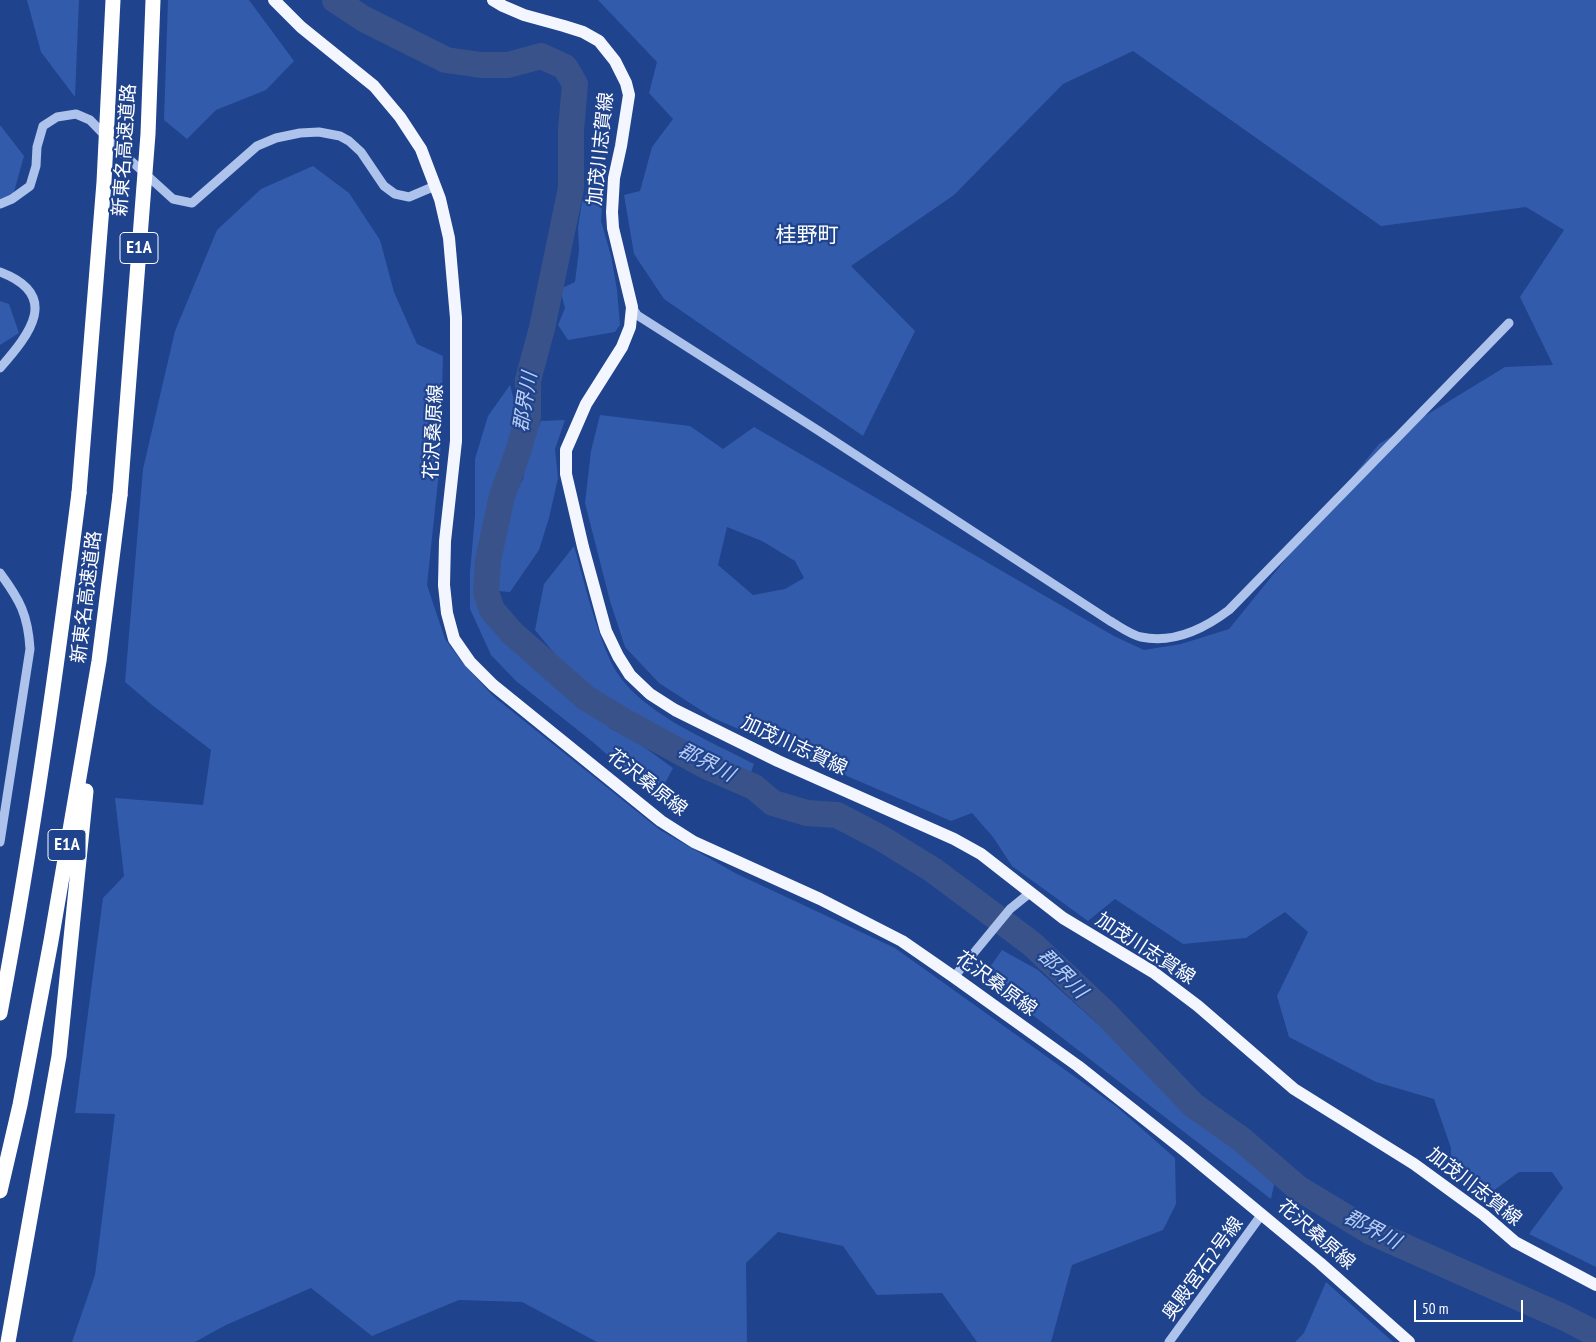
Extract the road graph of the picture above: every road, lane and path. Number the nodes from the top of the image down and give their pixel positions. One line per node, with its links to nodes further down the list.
1 (112, 0): 16 (highway, 新東名高速道路 / E1A, bridge)
2 (153, 0): 12 (highway, 新東名高速道路 / E1A, bridge)
3 (274, 0): 5 (main road, 花沢桑原線)
4 (493, 0): 8 (main road, 加茂川志賀線)
5 (436, 186): 6 (street); 15 (main road, 花沢桑原線)
6 (0, 204)
7 (0, 272): 10 (street)
8 (632, 307): 9 (street); 14 (main road, 加茂川志賀線)
9 (1509, 323)
10 (0, 368)
11 (0, 574): 13 (street)
12 (99, 661): 17 (highway, 新東名高速道路 / E1A); 20 (highway)
13 (0, 842)
14 (1030, 892): 15 (street); 19 (main road, 加茂川志賀線)
15 (956, 973): 18 (main road, 花沢桑原線)
16 (0, 1012)
17 (0, 1191)
18 (1262, 1214): 21 (street, 奥殿宮石2号線); 22 (main road, 花沢桑原線)
19 (1596, 1285)
20 (8, 1342)
21 (1169, 1342)
22 (1408, 1342)

